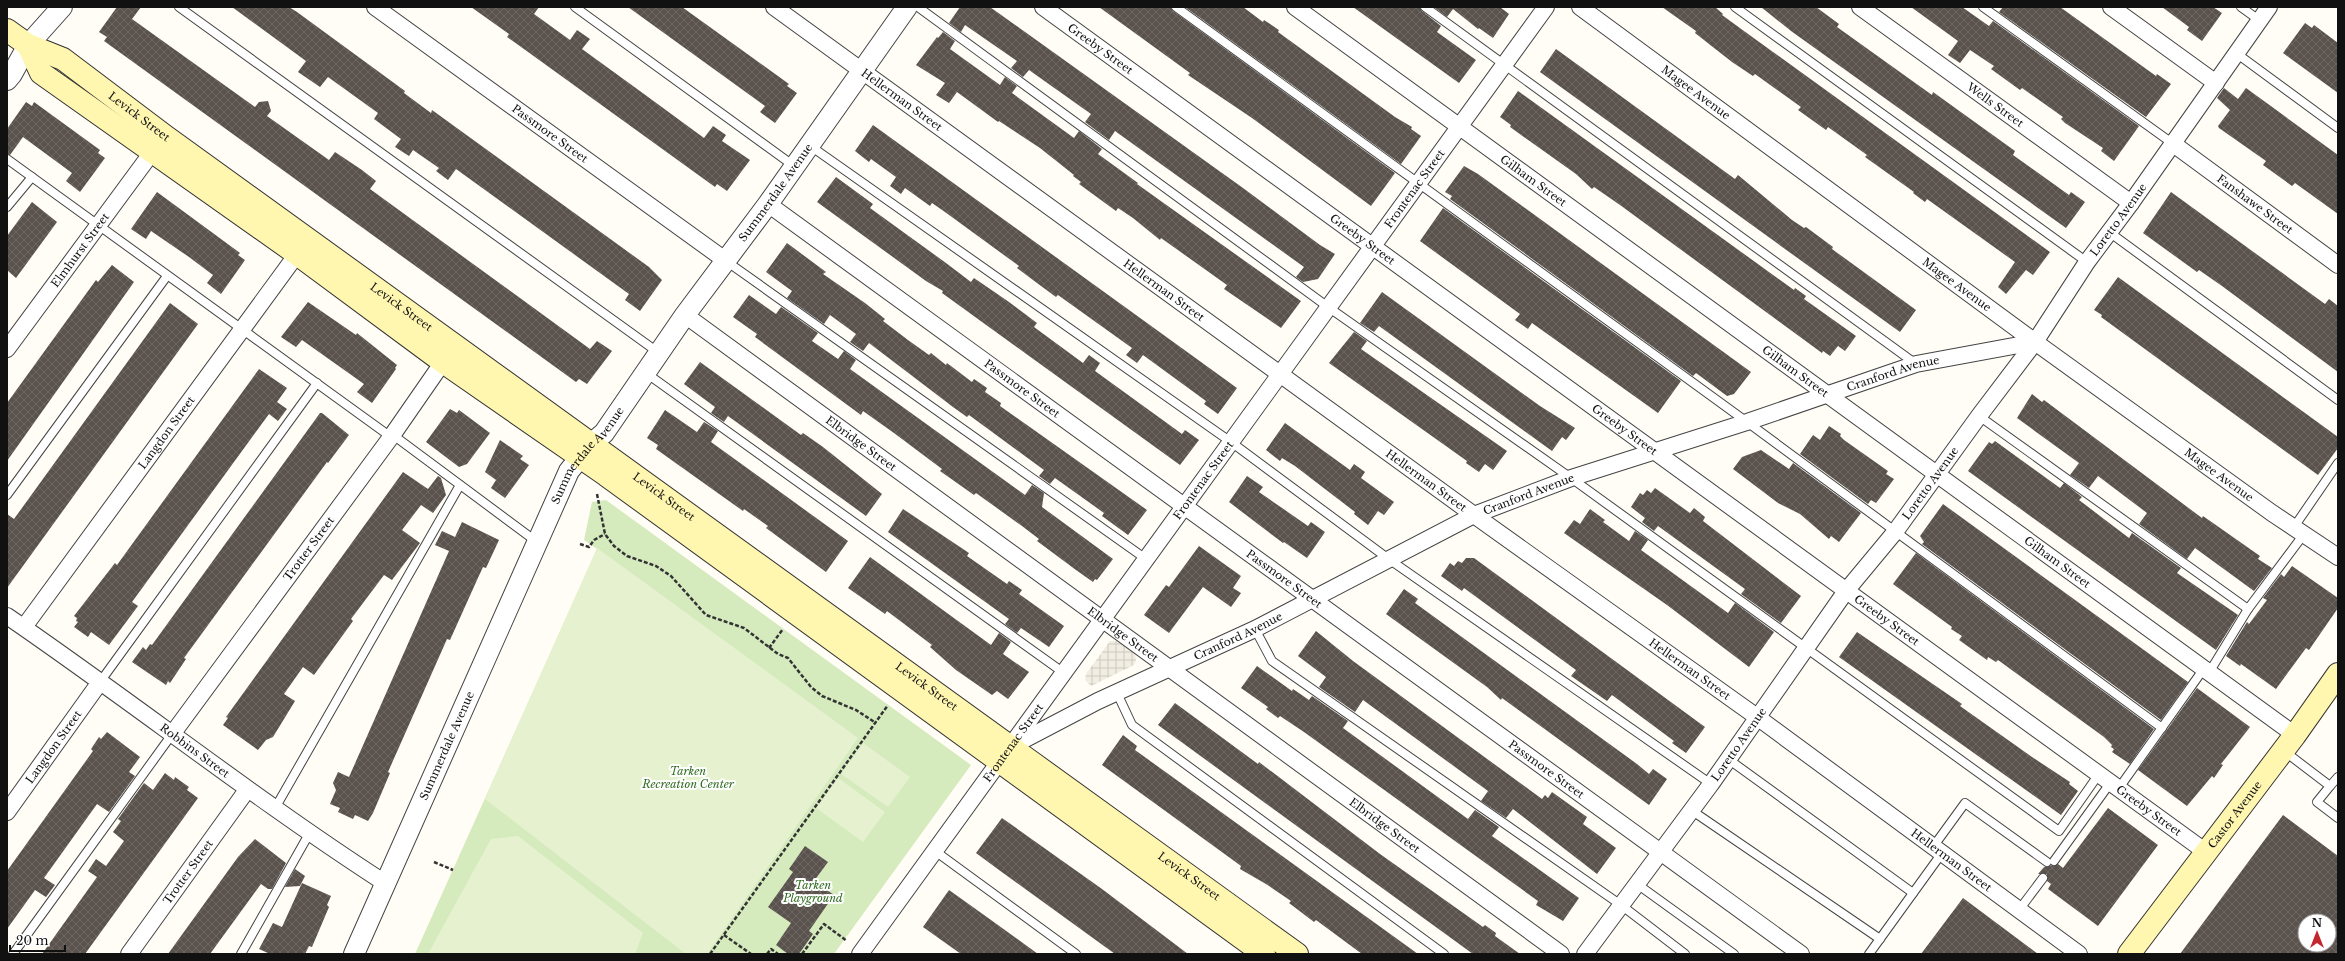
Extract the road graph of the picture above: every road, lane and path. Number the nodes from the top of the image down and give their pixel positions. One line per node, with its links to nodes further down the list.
1 (62, 7): 22 (street)
2 (179, 7): 54 (lane)
3 (376, 7): 45 (street, Passmore Street)
4 (575, 7): 35 (lane)
5 (774, 7): 26 (street, Hellerman Street)
6 (907, 7): 26 (street, Summerdale Avenue)
7 (918, 7): 49 (lane)
8 (1043, 7): 43 (street, Greeby Street)
9 (1176, 7): 37 (lane)
10 (1295, 7): 29 (street, Gilham Street)
11 (1425, 7): 25 (lane)
12 (1546, 7): 25 (street, Frontenac Street)
13 (1580, 7): 52 (street, Magee Avenue)
14 (1735, 7): 46 (lane)
15 (1860, 7): 38 (street, Wells Street)
16 (1983, 7): 31 (lane)
17 (2111, 7): 28 (street)
18 (2241, 7): 20 (lane)
19 (2269, 7): 20 (street, Loretto Avenue)
20 (2259, 20): 24 (street, Loretto Avenue)
21 (7, 30): 22 (main road, Levick Street)
22 (28, 45): 23 (street); 27 (street); 33 (main road, Levick Street); 44 (main road, Levick Street)
23 (7, 52)
24 (2236, 53): 28 (street, Loretto Avenue); 30 (lane)
25 (1505, 63): 29 (street, Frontenac Street); 56 (lane)
26 (861, 69): 32 (street, Summerdale Avenue); 58 (street, Hellerman Street)
27 (7, 80)
28 (2216, 83): 31 (street, Loretto Avenue)
29 (1458, 128): 37 (street, Frontenac Street); 60 (street, Gilham Street)
30 (2338, 128)
31 (2172, 144): 38 (street, Loretto Avenue); 47 (street, Fanshawe Street)
32 (809, 145): 35 (street, Summerdale Avenue); 65 (lane)
33 (153, 151): 41 (street, Elmhurst Street); 44 (main road, Levick Street)
34 (7, 160): 36 (lane)
35 (794, 166): 39 (street, Summerdale Avenue)
36 (32, 177): 40 (lane); 41 (lane)
37 (1419, 182): 43 (street, Frontenac Street); 63 (lane)
38 (2131, 203): 42 (street, Loretto Avenue)
39 (768, 204): 45 (street, Summerdale Avenue); 74 (street, Passmore Street)
40 (7, 207)
41 (98, 226): 48 (lane); 53 (street, Elmhurst Street)
42 (2109, 232): 46 (street, Loretto Avenue); 61 (lane)
43 (1373, 245): 49 (street, Frontenac Street); 67 (street, Greeby Street)
44 (303, 246): 51 (street, Langdon Street); 55 (main road, Levick Street); 66 (main road, Levick Street)
45 (725, 260): 50 (street, Summerdale Avenue); 82 (lane)
46 (2087, 262): 52 (street, Loretto Avenue)
47 (2338, 265)
48 (167, 276): 51 (lane); 73 (lane)
49 (1328, 307): 58 (street, Frontenac Street); 70 (lane)
50 (685, 315): 54 (street, Summerdale Avenue); 88 (street, Elbridge Street)
51 (242, 329): 59 (lane); 89 (street, Langdon Street)
52 (2035, 342): 56 (street, Cranford Avenue); 62 (street, Loretto Avenue); 76 (street, Magee Avenue)
53 (7, 349)
54 (659, 353): 57 (street, Summerdale Avenue)
55 (443, 362): 64 (street, Trotter Street); 66 (main road, Levick Street)
56 (1916, 364): 60 (street, Cranford Avenue)
57 (646, 373): 66 (street, Summerdale Avenue); 96 (lane)
58 (1281, 373): 65 (street, Frontenac Street); 75 (street, Hellerman Street)
59 (317, 383): 64 (lane); 98 (lane)
60 (1827, 395): 63 (street, Cranford Avenue); 69 (street, Gilham Street)
61 (2338, 400)
62 (1979, 416): 69 (street, Loretto Avenue); 86 (lane)
63 (1748, 422): 67 (street, Cranford Avenue); 77 (lane)
64 (392, 436): 71 (lane); 104 (street, Trotter Street)
65 (1231, 442): 74 (street, Frontenac Street); 83 (lane)
66 (586, 450): 79 (street, Summerdale Avenue); 106 (main road, Levick Street)
67 (1652, 452): 70 (street, Cranford Avenue); 84 (street, Greeby Street)
68 (2338, 463): 76 (lane)
69 (1939, 474): 77 (street, Loretto Avenue); 94 (street, Gilham Street)
70 (1571, 478): 75 (street, Cranford Avenue); 92 (lane)
71 (460, 485): 79 (lane); 113 (lane)
72 (596, 492): 78 (path)
73 (7, 495)
74 (1184, 507): 82 (street, Frontenac Street); 85 (street, Passmore Street)
75 (1474, 515): 83 (street, Cranford Avenue); 101 (street, Hellerman Street)
76 (2299, 531): 81 (street, Magee Avenue); 86 (lane)
77 (1895, 532): 84 (street, Loretto Avenue); 103 (lane)
78 (605, 534): 80 (path); 93 (path)
79 (538, 542): 125 (street, Summerdale Avenue)
80 (580, 544)
81 (2338, 557)
82 (1146, 558): 88 (street, Frontenac Street)
83 (1390, 560): 85 (street, Cranford Avenue); 110 (lane)
84 (1846, 591): 92 (street, Loretto Avenue); 109 (street, Greeby Street)
85 (1313, 600): 91 (street, Cranford Avenue); 120 (street, Passmore Street)
86 (2248, 609): 94 (lane)
87 (7, 616): 89 (street, Robbins Street)
88 (1102, 620): 95 (street, Elbridge Street); 96 (street, Frontenac Street)
89 (24, 627): 98 (street, Robbins Street)
90 (784, 627): 93 (path)
91 (1255, 629): 95 (street, Cranford Avenue); 128 (lane)
92 (1806, 647): 101 (street, Loretto Avenue); 109 (lane)
93 (769, 648): 102 (path)
94 (2208, 669): 103 (lane); 105 (street, Gilham Street)
95 (1169, 670): 99 (street, Cranford Avenue); 148 (street, Elbridge Street)
96 (1064, 673): 106 (street, Frontenac Street)
97 (2338, 674): 105 (main road, Castor Avenue)
98 (100, 682): 104 (street, Robbins Street); 115 (street, Langdon Street)
99 (1117, 693): 106 (street, Cranford Avenue); 147 (lane)
100 (890, 703): 102 (path)
101 (1757, 717): 107 (street, Loretto Avenue); 118 (street, Hellerman Street)
102 (876, 723): 131 (path)
103 (2162, 728): 109 (lane)
104 (173, 733): 112 (street, Robbins Street); 135 (lane)
105 (2290, 743): 111 (lane); 121 (main road, Castor Avenue)
106 (1005, 754): 119 (street, Frontenac Street); 130 (main road, Levick Street)
107 (1728, 759): 110 (street, Loretto Avenue); 127 (lane)
108 (2338, 777): 111 (lane)
109 (2109, 781): 118 (lane); 121 (street, Greeby Street)
110 (1711, 784): 114 (street, Loretto Avenue)
111 (2330, 786): 116 (lane)
112 (247, 790): 113 (street, Robbins Street); 136 (street, Trotter Street)
113 (274, 810): 117 (street, Robbins Street)
114 (1691, 810): 120 (street, Loretto Avenue); 132 (lane)
115 (7, 812)
116 (2338, 818)
117 (309, 834): 125 (street, Robbins Street); 137 (lane)
118 (1937, 850): 127 (lane); 129 (street, Hellerman Street)
119 (935, 851): 134 (street, Frontenac Street); 144 (lane)
120 (1661, 852): 126 (street, Loretto Avenue); 152 (street, Passmore Street)
121 (2206, 852): 155 (main road, Castor Avenue)
122 (434, 862): 123 (path)
123 (453, 870)
124 (2043, 878): 129 (lane)
125 (385, 883): 138 (street, Summerdale Avenue)
126 (1637, 884): 128 (street, Loretto Avenue); 151 (lane)
127 (1913, 892): 132 (lane)
128 (1621, 905): 149 (street, Loretto Avenue); 150 (lane)
129 (2019, 910): 154 (street, Hellerman Street)
130 (1245, 928): 145 (main road, Levick Street); 146 (main road, Levick Street)
131 (724, 935): 139 (path); 140 (path)
132 (1880, 939): 153 (lane)
133 (847, 941): 143 (path)
134 (865, 952)
135 (13, 954)
136 (130, 954)
137 (241, 954)
138 (354, 954)
139 (710, 954)
140 (751, 954)
141 (767, 954): 142 (path)
142 (778, 954)
143 (802, 954)
144 (1076, 954)
145 (1264, 954)
146 (1297, 954)
147 (1444, 954)
148 (1561, 954)
149 (1585, 954)
150 (1685, 954)
151 (1734, 954)
152 (1801, 954)
153 (1869, 954)
154 (2079, 954)
155 (2129, 954)

